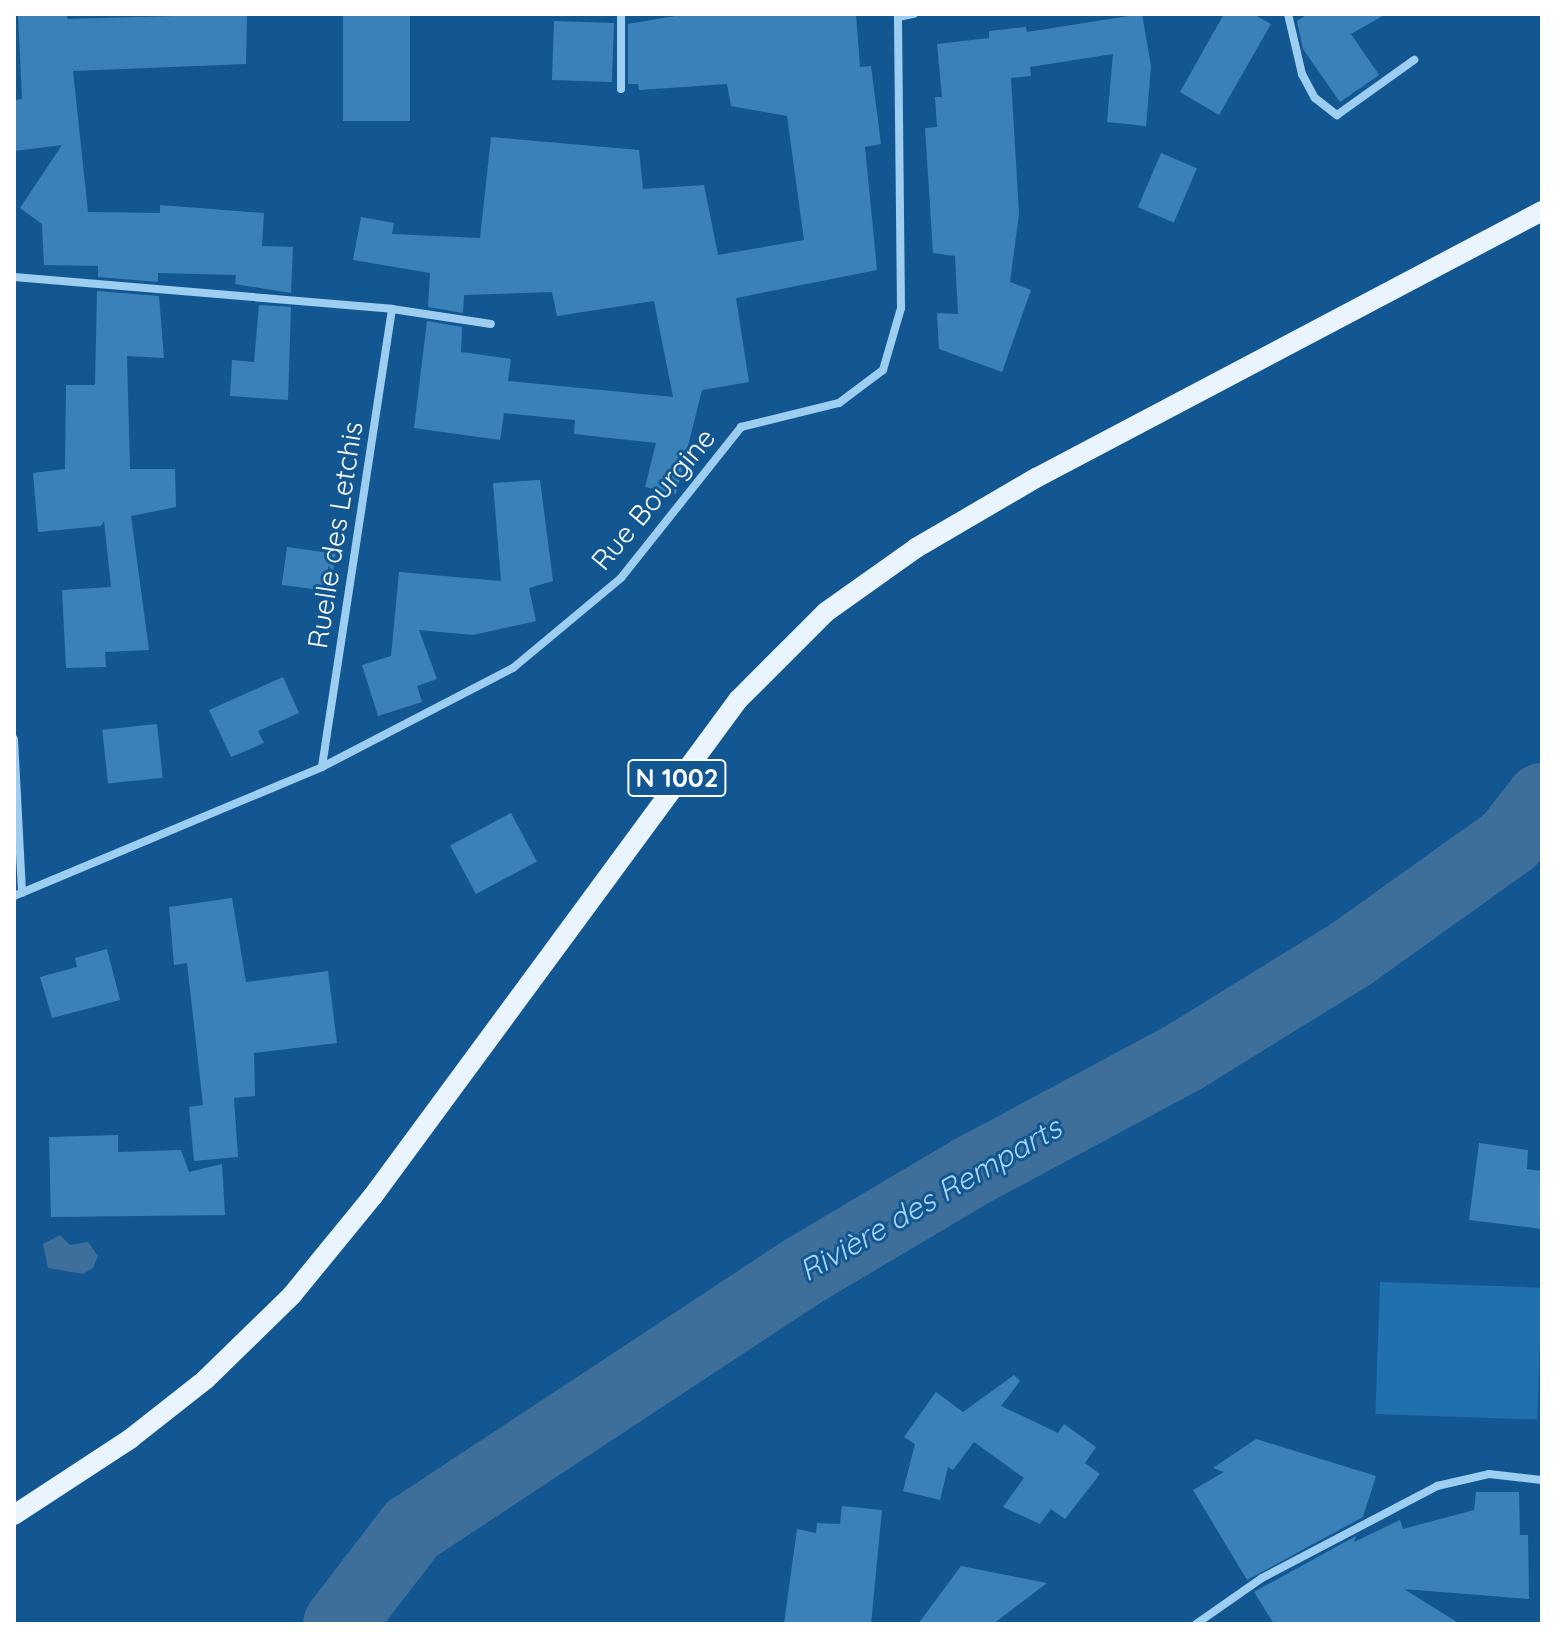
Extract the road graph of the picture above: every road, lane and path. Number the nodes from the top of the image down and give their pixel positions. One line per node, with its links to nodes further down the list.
1 (621, 14): 6 (street)
2 (914, 14): 4 (street)
3 (1288, 14): 5 (street)
4 (898, 15): 12 (street, Rue Bourgine)
5 (1414, 60)
6 (621, 89)
7 (1542, 211): 15 (main road, N 1002)
8 (14, 277): 9 (street)
9 (392, 309): 10 (street); 12 (street, Ruelle des Letchis)
10 (491, 324)
11 (14, 739): 13 (street)
12 (322, 767): 13 (street, Rue Bourgine)
13 (18, 894)
14 (1542, 1480): 16 (street)
15 (14, 1515)
16 (1196, 1624)

